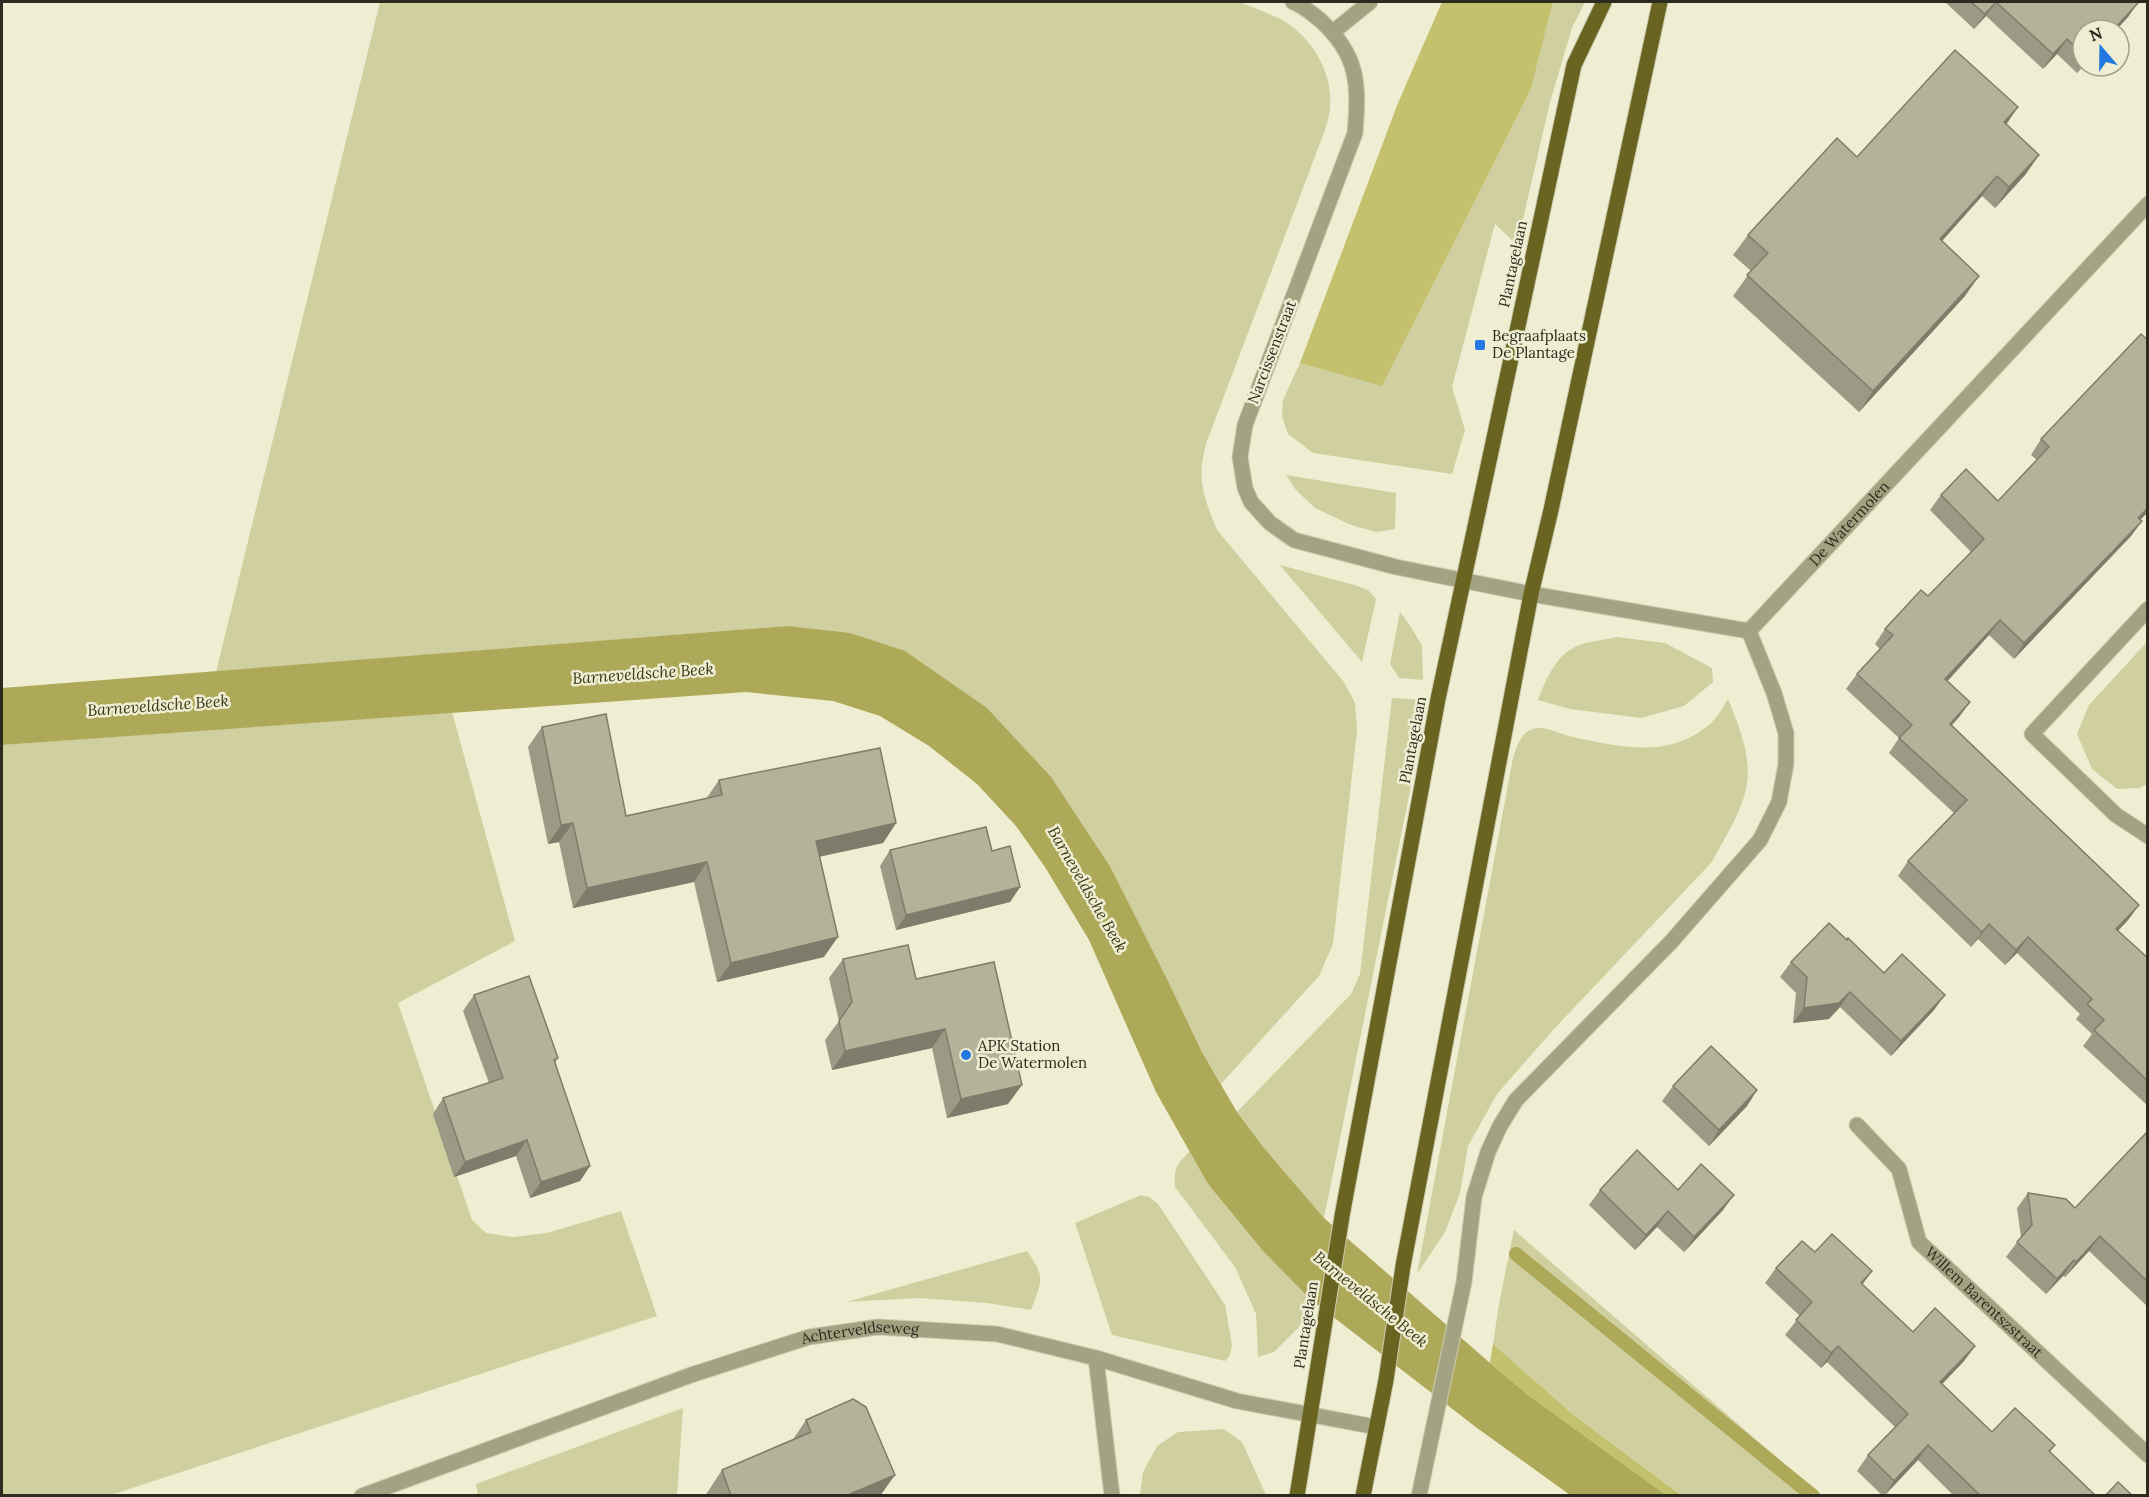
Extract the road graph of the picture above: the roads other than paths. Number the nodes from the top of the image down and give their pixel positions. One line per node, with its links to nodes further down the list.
1 (1293, 2): 5 (street, Narcissenstraat)
2 (1370, 2): 5 (street)
3 (1604, 2): 7 (main road, Plantagelaan)
4 (1660, 2): 8 (main road)
5 (1333, 32): 7 (street, Narcissenstraat)
6 (2148, 204): 10 (street, De Watermolen)
7 (1464, 579): 8 (street); 14 (main road, Plantagelaan)
8 (1531, 594): 10 (street); 15 (main road)
9 (2148, 609): 11 (street)
10 (1749, 631): 21 (street)
11 (2148, 836)
12 (1857, 1125): 16 (street, Willem Barentszstraat)
13 (1096, 1358): 14 (street, Achterveldseweg); 17 (street, Achterveldseweg); 18 (street)
14 (1310, 1414): 15 (street, Achterveldseweg); 19 (main road, Plantagelaan)
15 (1376, 1427): 20 (main road)
16 (2148, 1455)
17 (362, 1496)
18 (1112, 1496)
19 (1297, 1496)
20 (1363, 1496)
21 (1419, 1496)

